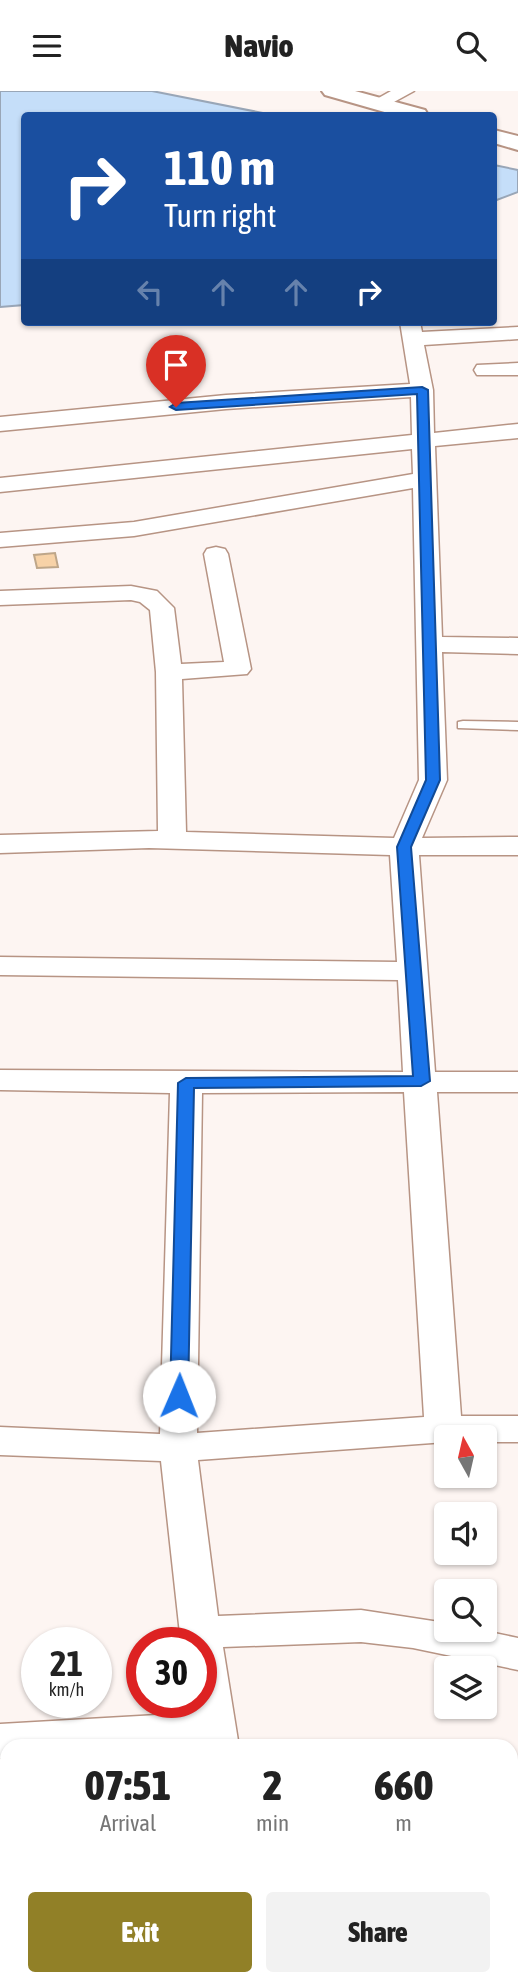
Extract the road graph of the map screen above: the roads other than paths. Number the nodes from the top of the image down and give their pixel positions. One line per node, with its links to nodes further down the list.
1 (332, 91): 3 (street)
2 (405, 91): 3 (street)
3 (377, 104): 4 (street)
4 (406, 112)
5 (497, 138): 6 (street)
6 (518, 143)
7 (412, 330): 8 (street); 11 (street)
8 (518, 333)
9 (518, 369): 10 (street)
10 (485, 370)
11 (422, 390): 12 (street); 14 (street)
12 (0, 424)
13 (518, 431): 14 (street)
14 (424, 441): 15 (street); 16 (street)
15 (425, 479): 17 (street); 20 (street)
16 (0, 485)
17 (0, 540)
18 (216, 554): 22 (street)
19 (0, 598): 22 (street)
20 (429, 644): 21 (street); 28 (street)
21 (518, 646)
22 (169, 672): 25 (street)
23 (463, 725): 24 (lane)
24 (518, 726)
25 (172, 840): 26 (street); 28 (street)
26 (0, 844)
27 (518, 846): 28 (street)
28 (404, 847): 30 (street)
29 (0, 966): 30 (street)
30 (413, 971): 32 (street)
31 (0, 1080): 34 (street)
32 (421, 1081): 33 (street); 34 (street); 35 (street)
33 (518, 1082)
34 (186, 1083): 40 (street)
35 (443, 1425)
36 (497, 1429): 37 (street)
37 (518, 1429)
38 (434, 1430): 40 (street)
39 (0, 1440): 40 (street)
40 (178, 1448): 41 (street)
41 (199, 1627)
42 (217, 1631): 43 (street)
43 (518, 1654)
44 (214, 1718): 45 (street)
45 (217, 1737): 46 (street)
46 (108, 1739)

